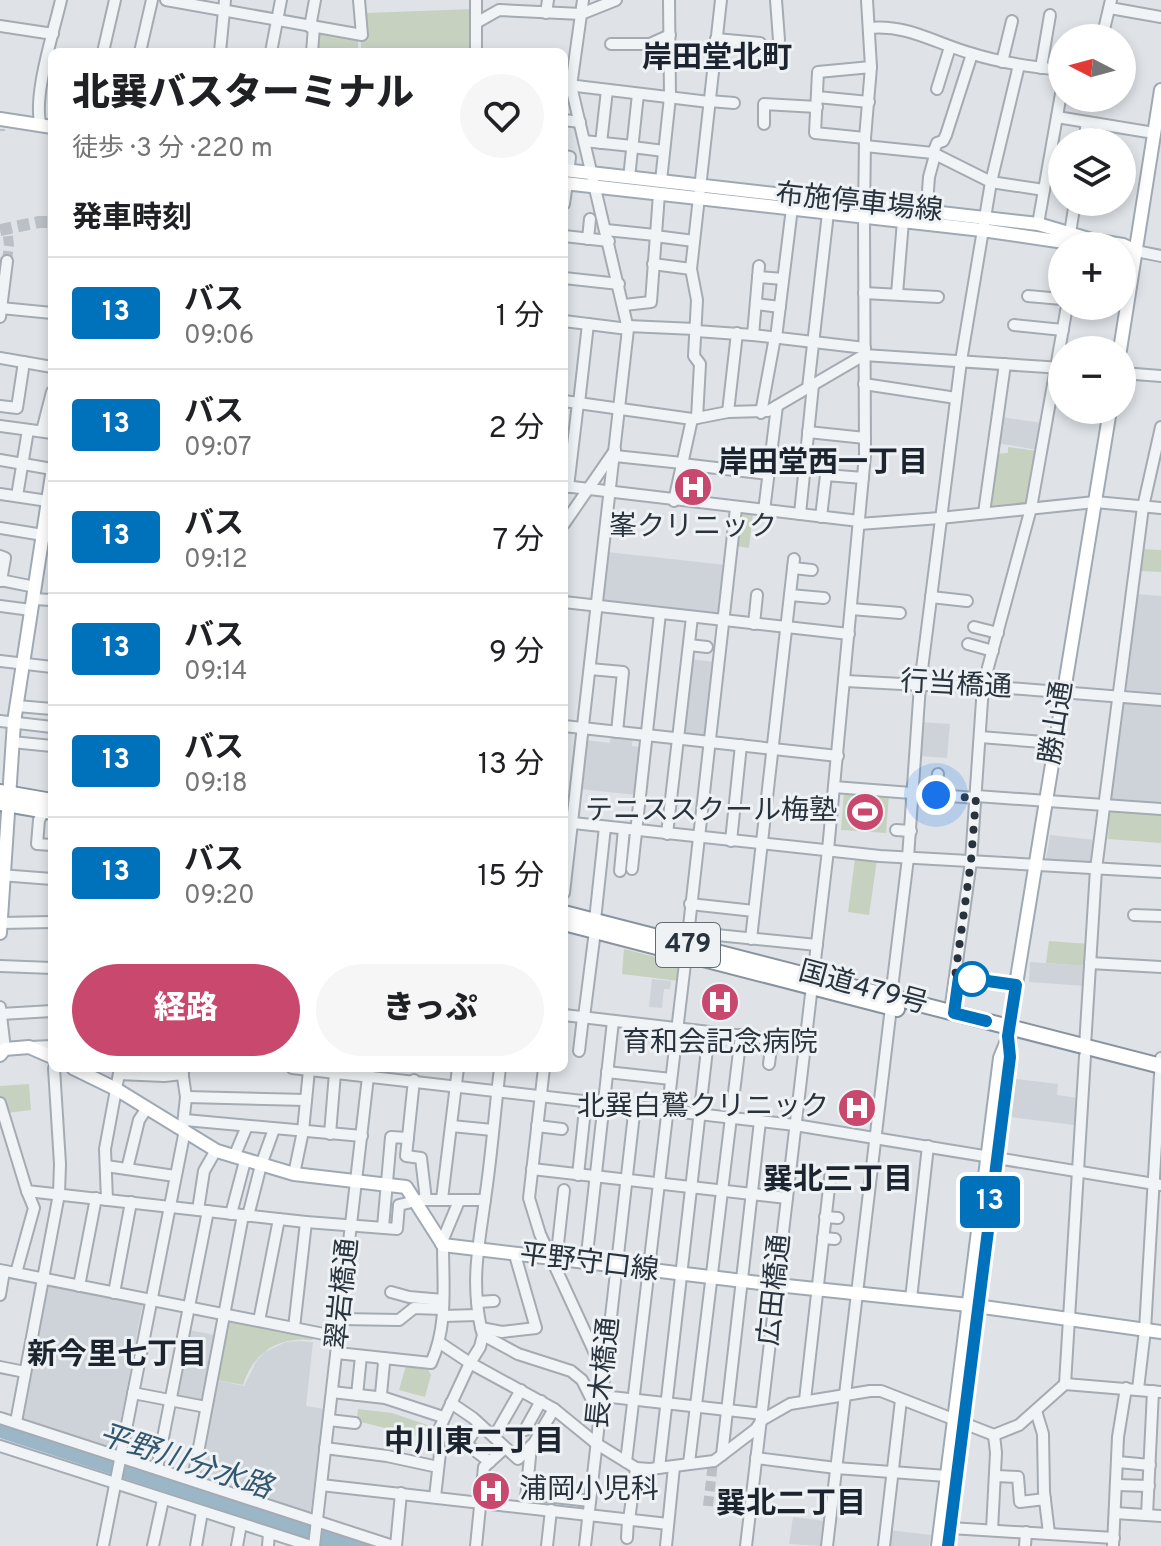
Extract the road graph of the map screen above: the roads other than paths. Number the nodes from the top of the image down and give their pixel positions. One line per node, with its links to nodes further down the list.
1 (61, 0): 29 (street)
2 (115, 0): 37 (street)
3 (152, 0): 38 (street)
4 (166, 0): 17 (street)
5 (281, 0): 22 (street)
6 (315, 0): 27 (street)
7 (359, 0): 27 (street)
8 (476, 0): 24 (street)
9 (548, 0): 18 (street)
10 (583, 0): 19 (street)
11 (616, 0): 19 (street)
12 (669, 0): 30 (street)
13 (721, 0): 31 (street)
14 (776, 0): 32 (street)
15 (867, 0): 28 (street, 広田橋通)
16 (1110, 4): 21 (street); 25 (street)
17 (224, 5): 22 (street); 39 (street)
18 (546, 13): 19 (street); 24 (street)
19 (581, 14): 46 (street)
20 (1050, 15): 48 (street)
21 (1161, 17)
22 (278, 20): 27 (street); 40 (street)
23 (1012, 21): 44 (street)
24 (476, 23): 42 (street)
25 (1105, 24)
26 (0, 26): 29 (street)
27 (312, 27): 41 (street)
28 (869, 28): 35 (street); 47 (street, 広田橋通)
29 (53, 34): 36 (street)
30 (670, 35): 34 (street); 57 (street)
31 (716, 39): 33 (street); 58 (street)
32 (779, 40)
33 (760, 43)
34 (611, 44)
35 (950, 47): 43 (street); 53 (street)
36 (51, 48)
37 (104, 48)
38 (141, 48)
39 (220, 48)
40 (272, 48)
41 (312, 48)
42 (476, 48)
43 (972, 54): 44 (street); 77 (street)
44 (1002, 62): 45 (street)
45 (1019, 65): 48 (street); 82 (street)
46 (569, 67)
47 (871, 67): 59 (street); 60 (street, 広田橋通)
48 (1041, 68): 49 (street)
49 (1048, 69)
50 (568, 85): 54 (street)
51 (47, 87): 66 (street)
52 (568, 88): 67 (street)
53 (937, 89)
54 (607, 90): 56 (street); 74 (street)
55 (1161, 91): 71 (main road)
56 (638, 94): 57 (street); 75 (street)
57 (670, 97): 58 (street); 76 (street)
58 (709, 101): 61 (street); 85 (street)
59 (817, 102): 60 (street); 69 (street); 73 (street)
60 (869, 102): 73 (street, 広田橋通)
61 (734, 103)
62 (1058, 112): 63 (street)
63 (1057, 117): 68 (street); 84 (street)
64 (1, 120): 66 (main road)
65 (568, 120): 67 (street)
66 (46, 122)
67 (580, 122): 72 (street)
68 (1087, 122): 70 (street); 71 (street)
69 (764, 124)
70 (1086, 128)
71 (1154, 133): 78 (main road)
72 (584, 141): 74 (street); 81 (street)
73 (865, 142): 77 (street); 88 (street, 広田橋通)
74 (601, 143): 75 (street)
75 (632, 147): 76 (street); 80 (street)
76 (664, 151): 83 (street)
77 (934, 154): 82 (street); 86 (street)
78 (1156, 155): 102 (main road)
79 (568, 172): 81 (main road, 布施停車場線)
80 (629, 178): 81 (main road, 布施停車場線); 83 (main road, 布施停車場線)
81 (594, 180): 83 (main road, 布施停車場線); 94 (street)
82 (991, 182): 84 (street); 92 (street)
83 (660, 188): 85 (main road, 布施停車場線); 97 (street)
84 (1044, 190): 93 (street)
85 (700, 192): 87 (main road, 布施停車場線); 88 (main road, 布施停車場線); 101 (street)
86 (927, 204)
87 (792, 208): 89 (main road, 布施停車場線); 108 (street)
88 (864, 211): 89 (main road, 布施停車場線); 91 (main road, 布施停車場線); 92 (main road, 布施停車場線); 110 (street, 広田橋通)
89 (828, 213): 131 (street)
90 (590, 219): 99 (street)
91 (903, 221): 92 (main road, 布施停車場線); 111 (street)
92 (983, 224): 93 (main road, 布施停車場線); 98 (main road, 布施停車場線); 134 (street)
93 (1038, 224): 95 (main road, 布施停車場線)
94 (606, 230): 97 (street); 100 (street)
95 (1054, 232)
96 (568, 236): 99 (street)
97 (655, 236): 101 (street); 105 (street)
98 (1048, 236)
99 (588, 239): 100 (street)
100 (609, 241): 109 (street)
101 (694, 241): 106 (street)
102 (1136, 251): 103 (street)
103 (1161, 256)
104 (7, 261): 118 (street)
105 (653, 264): 106 (street); 116 (street)
106 (691, 269): 126 (street)
107 (568, 278): 109 (street)
108 (783, 279): 115 (street); 117 (street)
109 (619, 284): 116 (street)
110 (864, 293): 111 (street); 132 (street, 広田橋通)
111 (897, 294): 113 (street)
112 (1028, 296): 114 (street)
113 (938, 297)
114 (1048, 298)
115 (756, 304): 117 (street); 128 (street)
116 (624, 305): 124 (street)
117 (780, 307): 130 (street)
118 (1, 312): 119 (street)
119 (48, 313)
120 (1065, 320): 125 (street)
121 (568, 322): 122 (street)
122 (588, 324): 124 (street); 145 (street)
123 (1014, 325): 125 (street)
124 (628, 327): 126 (street); 148 (street)
125 (1063, 330): 129 (street)
126 (696, 331): 127 (street); 151 (street)
127 (737, 333): 128 (street); 149 (street)
128 (753, 335): 130 (street)
129 (1063, 336)
130 (776, 338): 131 (street); 150 (street)
131 (813, 342): 132 (street); 142 (street)
132 (864, 351): 134 (street); 141 (street, 広田橋通); 142 (street)
133 (0, 358): 135 (street)
134 (961, 361): 136 (street); 143 (street)
135 (24, 362): 137 (street); 146 (street)
136 (1005, 364): 138 (street); 181 (street)
137 (48, 366)
138 (1048, 367)
139 (1136, 374): 140 (street)
140 (1161, 376)
141 (864, 384): 143 (street); 159 (street, 広田橋通)
142 (811, 387): 147 (street); 158 (street)
143 (956, 398): 185 (street)
144 (568, 402): 145 (street)
145 (579, 403): 148 (street); 165 (street)
146 (0, 406)
147 (777, 406): 150 (street); 166 (street)
148 (620, 408): 151 (street); 160 (street)
149 (728, 412): 150 (street); 151 (street)
150 (761, 413)
151 (694, 419): 163 (street)
152 (1048, 424): 178 (street)
153 (1108, 424): 175 (main road, 勝山通)
154 (0, 426): 156 (street)
155 (1161, 427): 176 (street)
156 (28, 430): 157 (street); 162 (street)
157 (47, 432)
158 (808, 432): 159 (street); 182 (street)
159 (865, 438): 167 (street, 広田橋通)
160 (616, 452): 163 (street); 169 (street); 171 (street)
161 (0, 460): 162 (street)
162 (22, 464): 164 (street); 172 (street)
163 (682, 464): 166 (street); 174 (street)
164 (48, 468)
165 (568, 473)
166 (768, 474): 180 (street)
167 (863, 478): 183 (street); 186 (street, 広田橋通)
168 (568, 486): 169 (street)
169 (588, 489): 171 (street); 184 (street)
170 (0, 494): 172 (street)
171 (611, 494): 174 (street); 201 (street)
172 (17, 496): 173 (street)
173 (48, 501): 188 (main road)
174 (674, 501): 177 (street)
175 (1095, 502): 176 (street); 178 (street); 223 (main road, 勝山通)
176 (1143, 507): 179 (street); 224 (street)
177 (736, 508): 180 (street); 206 (street)
178 (1031, 508): 181 (street); 210 (street)
179 (1161, 508)
180 (764, 511): 182 (street)
181 (984, 513): 185 (street)
182 (800, 514): 183 (street)
183 (821, 517): 186 (street)
184 (568, 518)
185 (940, 518): 186 (street); 194 (street)
186 (859, 522): 202 (street, 広田橋通)
187 (0, 528): 188 (street)
188 (45, 544): 196 (main road)
189 (0, 556): 191 (street)
190 (812, 570): 193 (street)
191 (0, 580): 196 (street)
192 (757, 595): 207 (street)
193 (790, 595): 195 (street); 208 (street)
194 (931, 597): 198 (street); 221 (street)
195 (824, 598)
196 (33, 599): 197 (street); 200 (street); 217 (main road)
197 (48, 600)
198 (967, 601)
199 (568, 602): 201 (street)
200 (0, 606)
201 (598, 606): 203 (street); 219 (street)
202 (851, 609): 204 (street); 211 (street, 広田橋通)
203 (660, 613): 205 (street); 234 (street)
204 (900, 613)
205 (692, 617): 206 (street); 213 (street)
206 (723, 620): 207 (street); 237 (street)
207 (754, 624): 208 (street)
208 (787, 627): 211 (street); 242 (street)
209 (974, 627): 210 (street)
210 (998, 633): 215 (street)
211 (849, 634): 220 (street, 広田橋通)
212 (968, 644): 215 (street)
213 (689, 645): 214 (street); 236 (street)
214 (707, 647)
215 (993, 651): 222 (street)
216 (0, 661): 217 (street)
217 (23, 664): 218 (street); 226 (main road)
218 (48, 667)
219 (590, 669): 232 (street); 233 (street)
220 (846, 681): 221 (street, 行当橋通); 243 (street, 広田橋通)
221 (920, 685): 222 (street, 行当橋通); 246 (street)
222 (983, 686): 223 (street, 行当橋通); 235 (street)
223 (1063, 693): 224 (street, 行当橋通); 239 (main road, 勝山通)
224 (1118, 698): 225 (street, 行当橋通); 252 (street)
225 (1161, 700)
226 (17, 706): 227 (street); 229 (main road)
227 (48, 709)
228 (0, 721): 229 (street)
229 (14, 722): 230 (street); 238 (main road)
230 (48, 726)
231 (568, 726): 232 (street)
232 (583, 728): 233 (street); 255 (street)
233 (617, 732): 234 (street)
234 (647, 735): 236 (street); 257 (street)
235 (980, 737): 239 (street); 248 (street)
236 (678, 738): 237 (street); 260 (street)
237 (709, 741): 240 (street); 261 (street)
238 (12, 742): 241 (street); 249 (main road)
239 (1055, 743): 250 (main road, 勝山通)
240 (741, 745): 242 (street); 262 (street)
241 (48, 746)
242 (773, 749): 243 (street); 263 (street)
243 (838, 756): 245 (street, 広田橋通)
244 (938, 774): 247 (street)
245 (834, 787): 246 (street); 265 (street, 広田橋通)
246 (914, 793): 247 (street); 259 (street)
247 (936, 795): 248 (street)
248 (976, 797): 250 (street); 267 (street)
249 (4, 798): 251 (highway); 273 (main road)
250 (1045, 800): 252 (street); 268 (main road, 勝山通)
251 (48, 805)
252 (1104, 805): 254 (street); 270 (street)
253 (48, 808): 264 (street)
254 (1161, 809)
255 (568, 823): 256 (street)
256 (605, 827): 257 (street); 283 (street)
257 (630, 830): 260 (street); 269 (street); 271 (street)
258 (896, 830): 259 (street)
259 (911, 831): 266 (street)
260 (667, 834): 261 (street)
261 (698, 838): 262 (street); 275 (street)
262 (731, 841): 263 (street)
263 (762, 844): 265 (street); 276 (street)
264 (48, 845)
265 (828, 850): 266 (street); 287 (street, 広田橋通)
266 (908, 858): 267 (street); 293 (street)
267 (971, 861): 268 (street); 296 (street)
268 (1035, 865): 270 (street); 302 (main road, 勝山通)
269 (632, 869)
270 (1096, 869): 272 (street); 288 (street)
271 (620, 871)
272 (1161, 872)
273 (2, 875): 274 (street); 281 (main road)
274 (48, 879)
275 (690, 904): 276 (street); 286 (street)
276 (754, 911): 285 (street)
277 (568, 915): 283 (highway, 国道479号 / 479)
278 (1134, 915): 279 (street)
279 (1161, 916)
280 (48, 922): 281 (street)
281 (1, 923): 284 (main road)
282 (568, 923): 283 (highway, 国道479号 / 479)
283 (595, 926): 286 (highway, 国道479号 / 479); 299 (street)
284 (0, 933)
285 (751, 939): 286 (street); 287 (street)
286 (687, 944): 292 (highway, 国道479号 / 479); 301 (street)
287 (817, 945): 292 (street, 広田橋通)
288 (1090, 963): 290 (street); 310 (street)
289 (0, 966): 291 (street)
290 (1161, 967)
291 (48, 968)
292 (813, 981): 293 (highway, 国道479号 / 479); 306 (street, 広田橋通)
293 (891, 1002): 296 (highway, 国道479号 / 479); 302 (highway, 国道479号 / 479); 358 (street)
294 (0, 1007): 297 (street)
295 (48, 1011): 297 (street)
296 (950, 1012): 302 (highway, 国道479号 / 479)
297 (1, 1014): 311 (street)
298 (568, 1015): 299 (street)
299 (583, 1017): 300 (street); 309 (street)
300 (613, 1021): 301 (street); 328 (street)
301 (677, 1028): 303 (street); 330 (street)
302 (1009, 1031): 310 (highway, 国道479号 / 479); 364 (main road, 勝山通)
303 (709, 1032): 304 (street); 344 (street)
304 (741, 1035): 305 (street); 345 (street)
305 (772, 1039): 306 (street); 314 (street)
306 (804, 1043): 347 (street, 広田橋通)
307 (48, 1046): 308 (street)
308 (29, 1047): 311 (main road); 312 (main road)
309 (579, 1051)
310 (1085, 1051): 315 (highway, 国道479号 / 479); 371 (street)
311 (2, 1052)
312 (48, 1055)
313 (1161, 1058): 315 (street)
314 (769, 1064)
315 (1160, 1070): 379 (street)
316 (54, 1072): 385 (street)
317 (81, 1072): 333 (main road)
318 (120, 1072): 333 (street)
319 (129, 1072): 320 (street)
320 (178, 1072)
321 (182, 1072): 336 (street)
322 (309, 1072): 337 (street)
323 (326, 1072): 329 (street)
324 (369, 1072): 329 (street); 331 (street); 357 (street, 翠岩橋通)
325 (458, 1072): 332 (street)
326 (499, 1072): 334 (street)
327 (544, 1072): 335 (street)
328 (607, 1072): 330 (street); 339 (street)
329 (335, 1073): 356 (street)
330 (671, 1079): 343 (street)
331 (414, 1080): 332 (street); 359 (street)
332 (456, 1085): 334 (street); 350 (street)
333 (116, 1089): 342 (main road); 367 (street)
334 (497, 1090): 335 (street); 354 (street)
335 (541, 1095): 338 (street); 351 (street)
336 (186, 1097): 337 (street); 348 (street)
337 (306, 1100): 355 (street)
338 (586, 1100): 339 (street); 373 (street)
339 (604, 1102): 341 (street); 375 (street)
340 (0, 1103): 361 (street)
341 (635, 1105): 343 (street); 376 (street, 長木橋通)
342 (147, 1108): 348 (main road); 368 (street)
343 (668, 1110): 344 (street); 378 (street)
344 (699, 1113): 345 (street); 381 (street)
345 (731, 1117): 346 (street); 384 (street)
346 (760, 1121): 347 (street); 386 (street)
347 (795, 1125): 358 (street); 387 (street, 広田橋通)
348 (184, 1126): 349 (street); 362 (main road); 374 (street)
349 (247, 1126): 352 (street); 365 (street)
350 (451, 1126): 354 (street); 389 (street)
351 (537, 1126): 353 (street); 369 (street)
352 (274, 1129): 355 (street); 366 (street)
353 (562, 1129)
354 (493, 1130): 390 (street)
355 (303, 1131): 356 (street); 372 (street)
356 (330, 1134): 357 (street)
357 (362, 1136): 377 (street, 翠岩橋通)
358 (875, 1137): 360 (street); 422 (street)
359 (408, 1138): 380 (street); 391 (street)
360 (928, 1146): 364 (street); 424 (street)
361 (13, 1148): 363 (street); 383 (street)
362 (216, 1150): 365 (main road); 395 (street)
363 (0, 1152)
364 (991, 1157): 371 (street); 428 (main road, 勝山通)
365 (240, 1159): 366 (main road); 396 (street)
366 (261, 1165): 372 (main road); 396 (street)
367 (106, 1166): 368 (street); 388 (street)
368 (127, 1169): 374 (street)
369 (532, 1169): 373 (street); 408 (street)
370 (831, 1170): 397 (street)
371 (1078, 1171): 379 (street); 434 (street)
372 (294, 1174): 377 (main road)
373 (578, 1175): 375 (street)
374 (175, 1176): 394 (street)
375 (596, 1176): 376 (street); 409 (street)
376 (628, 1181): 378 (street); 410 (street, 長木橋通)
377 (357, 1183): 380 (main road); 401 (street, 翠岩橋通)
378 (659, 1183): 381 (street); 412 (street)
379 (1157, 1184): 437 (street)
380 (388, 1186): 391 (main road); 402 (street)
381 (691, 1187): 384 (street); 413 (street)
382 (564, 1190): 408 (street)
383 (27, 1191): 385 (street); 411 (street)
384 (722, 1191): 386 (street); 414 (street)
385 (59, 1194): 388 (street); 415 (street)
386 (752, 1194): 387 (street); 416 (street)
387 (787, 1198): 417 (street, 広田橋通)
388 (102, 1199): 393 (street); 418 (street)
389 (442, 1199): 391 (street); 392 (street)
390 (485, 1200): 392 (street); 406 (street)
391 (420, 1201): 402 (street); 405 (main road)
392 (459, 1201): 405 (street)
393 (131, 1202): 394 (street); 421 (street)
394 (169, 1207): 395 (street); 425 (street)
395 (203, 1210): 396 (street); 429 (street)
396 (241, 1215): 399 (street); 431 (street)
397 (825, 1217): 398 (street); 403 (street)
398 (838, 1218)
399 (279, 1219): 400 (street); 435 (street)
400 (306, 1222): 401 (street); 436 (street)
401 (351, 1227): 402 (street); 433 (street, 翠岩橋通)
402 (383, 1227)
403 (823, 1238): 404 (street); 419 (street)
404 (835, 1239)
405 (442, 1244): 406 (main road, 平野守口線); 430 (street)
406 (476, 1250): 407 (main road, 平野守口線); 427 (street)
407 (515, 1255): 408 (main road, 平野守口線); 438 (street)
408 (552, 1258): 409 (main road, 平野守口線); 448 (street)
409 (586, 1263): 410 (main road, 平野守口線)
410 (617, 1267): 412 (main road, 平野守口線); 448 (street, 長木橋通)
411 (7, 1271): 415 (street); 423 (street)
412 (649, 1271): 413 (main road, 平野守口線); 458 (street)
413 (681, 1274): 414 (main road, 平野守口線); 464 (street)
414 (711, 1278): 416 (main road, 平野守口線); 465 (street)
415 (42, 1280): 418 (street); 447 (street)
416 (742, 1281): 417 (main road, 平野守口線); 469 (street)
417 (777, 1285): 419 (main road, 平野守口線); 472 (street, 広田橋通)
418 (79, 1286): 421 (street)
419 (817, 1289): 422 (main road, 平野守口線); 459 (street)
420 (391, 1292): 430 (street)
421 (114, 1293): 425 (street)
422 (856, 1293): 424 (main road, 平野守口線); 455 (street)
423 (0, 1295)
424 (911, 1299): 428 (main road, 平野守口線)
425 (151, 1300): 429 (street); 453 (street)
426 (494, 1301): 427 (street)
427 (477, 1302): 432 (street)
428 (973, 1306): 434 (main road, 平野守口線); 476 (main road, 勝山通)
429 (190, 1307): 431 (street); 461 (street)
430 (443, 1308): 432 (street); 433 (street); 441 (street)
431 (224, 1314): 435 (street); 466 (street)
432 (478, 1315): 438 (street)
433 (341, 1319): 440 (street, 翠岩橋通)
434 (1069, 1319): 437 (main road, 平野守口線); 449 (street)
435 (259, 1321): 436 (street)
436 (294, 1328): 440 (street)
437 (1145, 1330): 439 (main road, 平野守口線); 451 (street)
438 (482, 1332): 445 (street); 468 (street)
439 (1161, 1332)
440 (339, 1337): 442 (street, 翠岩橋通)
441 (440, 1343): 444 (street); 445 (street)
442 (337, 1353): 443 (street); 452 (street, 翠岩橋通)
443 (361, 1356): 444 (street); 454 (street)
444 (381, 1358): 457 (street)
445 (470, 1363): 450 (street); 463 (street)
446 (0, 1367): 447 (street)
447 (25, 1372): 475 (street)
448 (604, 1375): 456 (street, 長木橋通)
449 (1065, 1384): 451 (street); 470 (street)
450 (521, 1390): 462 (street); 481 (street)
451 (1145, 1390): 491 (street); 494 (street)
452 (332, 1392): 454 (street); 474 (street, 翠岩橋通)
453 (133, 1393): 461 (street); 488 (street)
454 (357, 1395): 457 (street)
455 (844, 1395): 459 (street); 460 (street); 499 (street)
456 (602, 1396): 458 (street); 468 (street, 長木橋通)
457 (378, 1397): 471 (street)
458 (634, 1399): 464 (street); 493 (street)
459 (805, 1400): 472 (street)
460 (901, 1400): 476 (street); 500 (street)
461 (171, 1401): 466 (street); 497 (street)
462 (541, 1401): 467 (street); 479 (street)
463 (451, 1403): 471 (street); 478 (street)
464 (666, 1403): 465 (street); 498 (street)
465 (696, 1406): 469 (street); 492 (street)
466 (206, 1407): 503 (street)
467 (554, 1409): 482 (street); 484 (street)
468 (600, 1410): 482 (street, 長木橋通)
469 (727, 1410): 472 (street); 487 (street)
470 (1036, 1411): 480 (street); 511 (street)
471 (443, 1417): 495 (street)
472 (762, 1417): 487 (street); 489 (street, 広田橋通)
473 (0, 1418): 475 (street)
474 (329, 1420): 477 (street); 485 (street, 翠岩橋通)
475 (16, 1422): 488 (street)
476 (958, 1422): 480 (street); 501 (main road, 勝山通); 526 (main road, 勝山通)
477 (355, 1423)
478 (479, 1424): 481 (street); 490 (street)
479 (525, 1430)
480 (994, 1435): 502 (street)
481 (494, 1437): 486 (street)
482 (597, 1444): 493 (street); 513 (street, 長木橋通)
483 (0, 1446): 504 (street)
484 (531, 1446): 486 (street); 509 (street)
485 (325, 1448): 495 (street); 505 (street, 翠岩橋通)
486 (505, 1448): 490 (street)
487 (722, 1455): 492 (street)
488 (121, 1456): 497 (street); 504 (street)
489 (756, 1458): 499 (street); 544 (street, 広田橋通)
490 (490, 1462): 514 (street)
491 (1118, 1462): 494 (street); 506 (street)
492 (689, 1463): 496 (street)
493 (631, 1465): 498 (street); 523 (street)
494 (1150, 1465): 507 (street)
495 (438, 1467): 510 (street)
496 (674, 1467): 498 (street); 525 (street)
497 (157, 1468): 503 (street)
498 (659, 1468)
499 (836, 1468): 500 (street); 545 (street)
500 (892, 1473): 501 (street); 546 (street)
501 (947, 1476): 547 (main road, 勝山通)
502 (995, 1476): 511 (street); 527 (street)
503 (193, 1479): 522 (street)
504 (115, 1484): 512 (street); 533 (street)
505 (321, 1485): 508 (street); 522 (street, 翠岩橋通)
506 (1117, 1485): 507 (street); 518 (street)
507 (1149, 1486): 520 (street)
508 (401, 1493): 510 (street); 539 (street)
509 (527, 1494): 513 (street); 515 (street)
510 (435, 1497): 514 (street)
511 (1045, 1499): 530 (street)
512 (163, 1500): 517 (street); 534 (street)
513 (590, 1501): 519 (street, 長木橋通)
514 (481, 1503): 515 (street); 540 (street)
515 (525, 1508): 516 (street)
516 (551, 1510): 519 (street); 541 (street)
517 (202, 1512): 524 (street); 535 (street)
518 (1115, 1513): 520 (street); 532 (street)
519 (588, 1515): 523 (street); 542 (street, 長木橋通)
520 (1147, 1515): 521 (street)
521 (1161, 1516)
522 (317, 1520): 538 (street, 翠岩橋通); 539 (street)
523 (629, 1520): 525 (street); 531 (street)
524 (241, 1524): 529 (street); 536 (street)
525 (668, 1524): 543 (street)
526 (950, 1528): 527 (street); 548 (main road, 勝山通)
527 (992, 1530): 528 (street)
528 (1026, 1532): 530 (street); 549 (street)
529 (269, 1533): 537 (street); 538 (street)
530 (1049, 1533): 532 (street)
531 (627, 1538)
532 (1114, 1542)
533 (103, 1546)
534 (153, 1546)
535 (196, 1546)
536 (237, 1546)
537 (268, 1546)
538 (312, 1546)
539 (394, 1546)
540 (476, 1546)
541 (547, 1546)
542 (585, 1546)
543 (666, 1546)
544 (746, 1546)
545 (827, 1546)
546 (884, 1546)
547 (938, 1546)
548 (948, 1546)
549 (1025, 1546)

